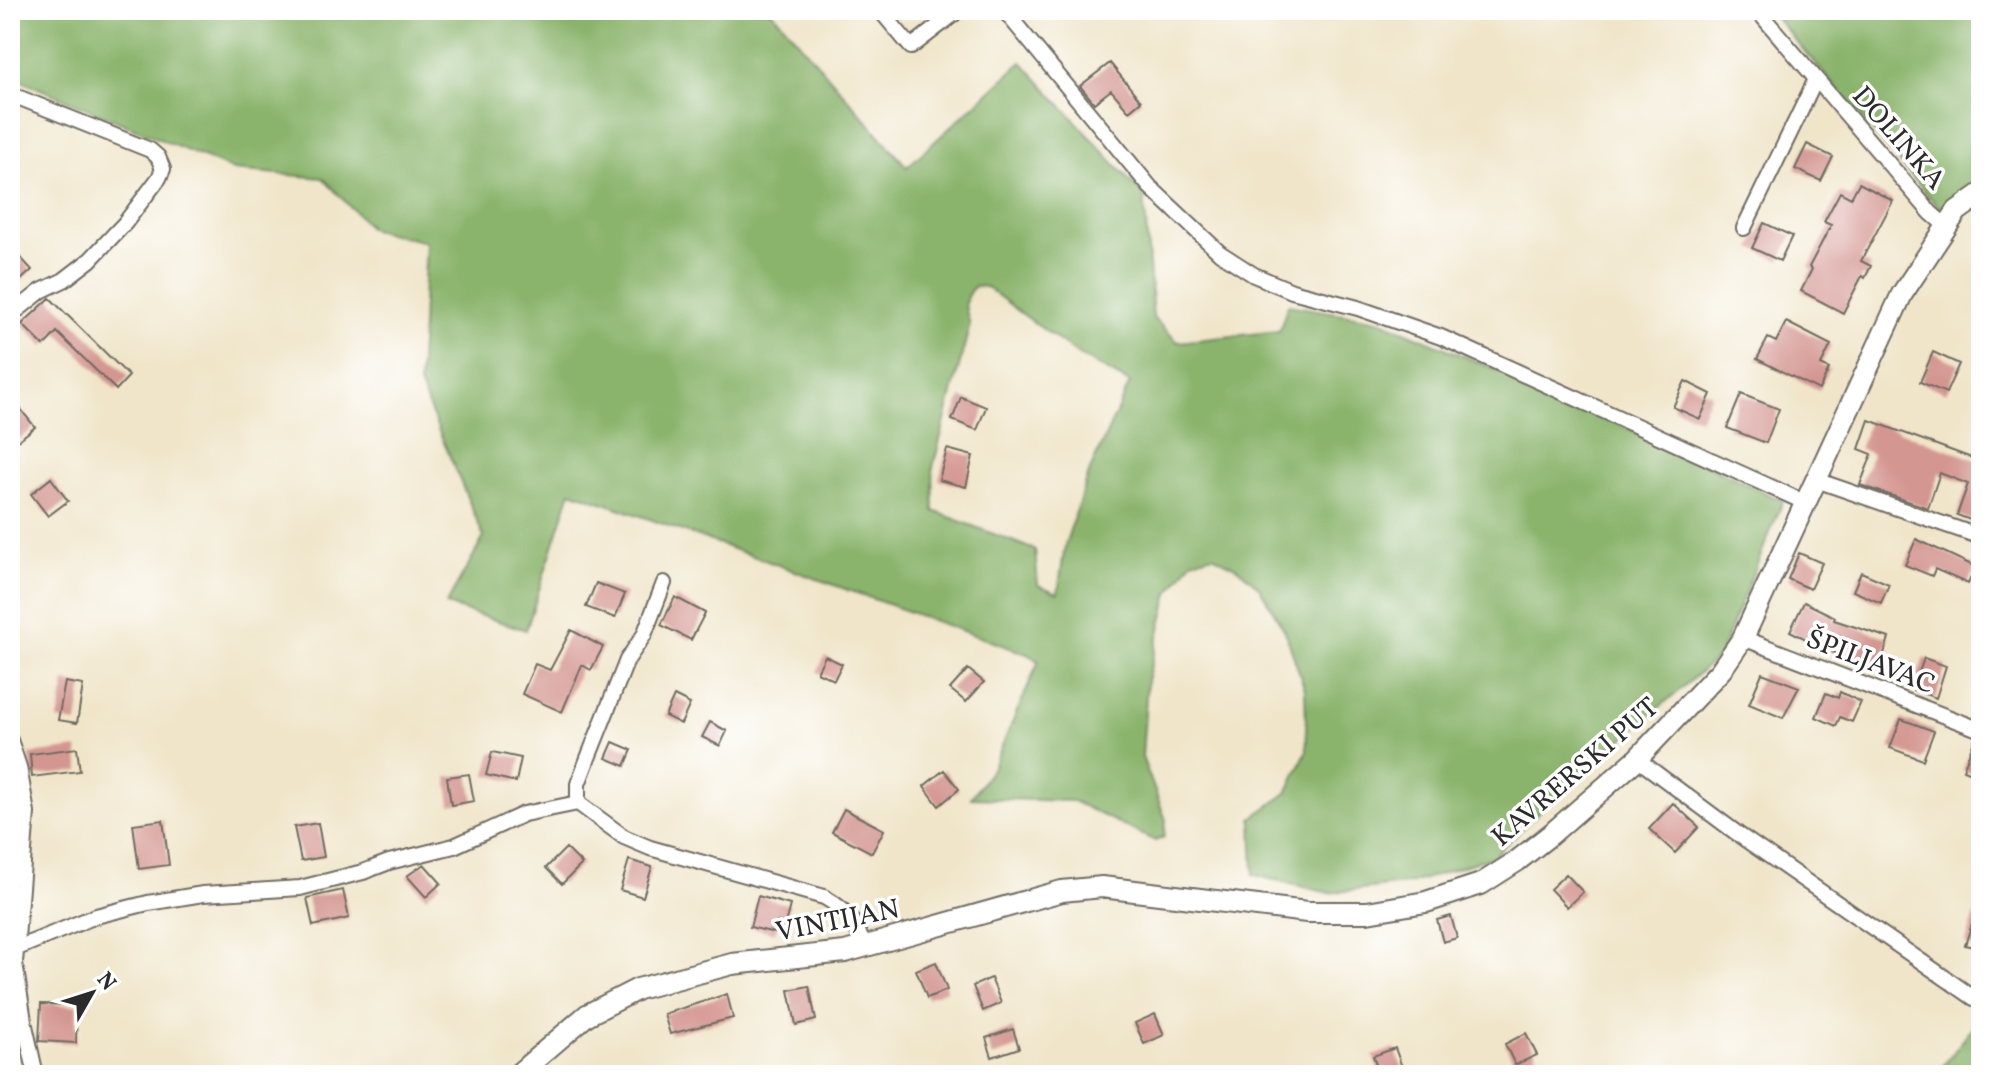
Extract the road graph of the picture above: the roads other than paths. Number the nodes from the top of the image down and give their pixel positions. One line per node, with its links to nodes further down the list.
1 (880, 10): 2 (street)
2 (959, 10)
3 (1004, 10): 12 (street)
4 (1757, 10): 5 (street, DOLINKA)
5 (1816, 79): 8 (street, DOLINKA); 9 (street, DOLINKA)
6 (10, 94): 10 (street)
7 (1981, 194): 8 (main road, KAVRERSKI PUT)
8 (1946, 226): 11 (main road, KAVRERSKI PUT)
9 (1744, 228)
10 (10, 316)
11 (1816, 480): 12 (main road, KAVRERSKI PUT); 13 (street)
12 (1806, 503): 15 (main road, KAVRERSKI PUT)
13 (1981, 537)
14 (664, 583): 19 (street)
15 (1743, 638): 16 (street, ŠPILJAVAC); 18 (main road, KAVRERSKI PUT)
16 (1981, 730)
17 (10, 740): 21 (street)
18 (1637, 759): 22 (main road, KAVRERSKI PUT); 25 (street)
19 (578, 803): 23 (street); 24 (street)
20 (10, 818): 21 (street)
21 (26, 825): 24 (street)
22 (1192, 898): 23 (main road, VINTIJAN)
23 (863, 947): 27 (main road, VINTIJAN)
24 (15, 949): 26 (street)
25 (1981, 997)
26 (36, 1075)
27 (517, 1075)

